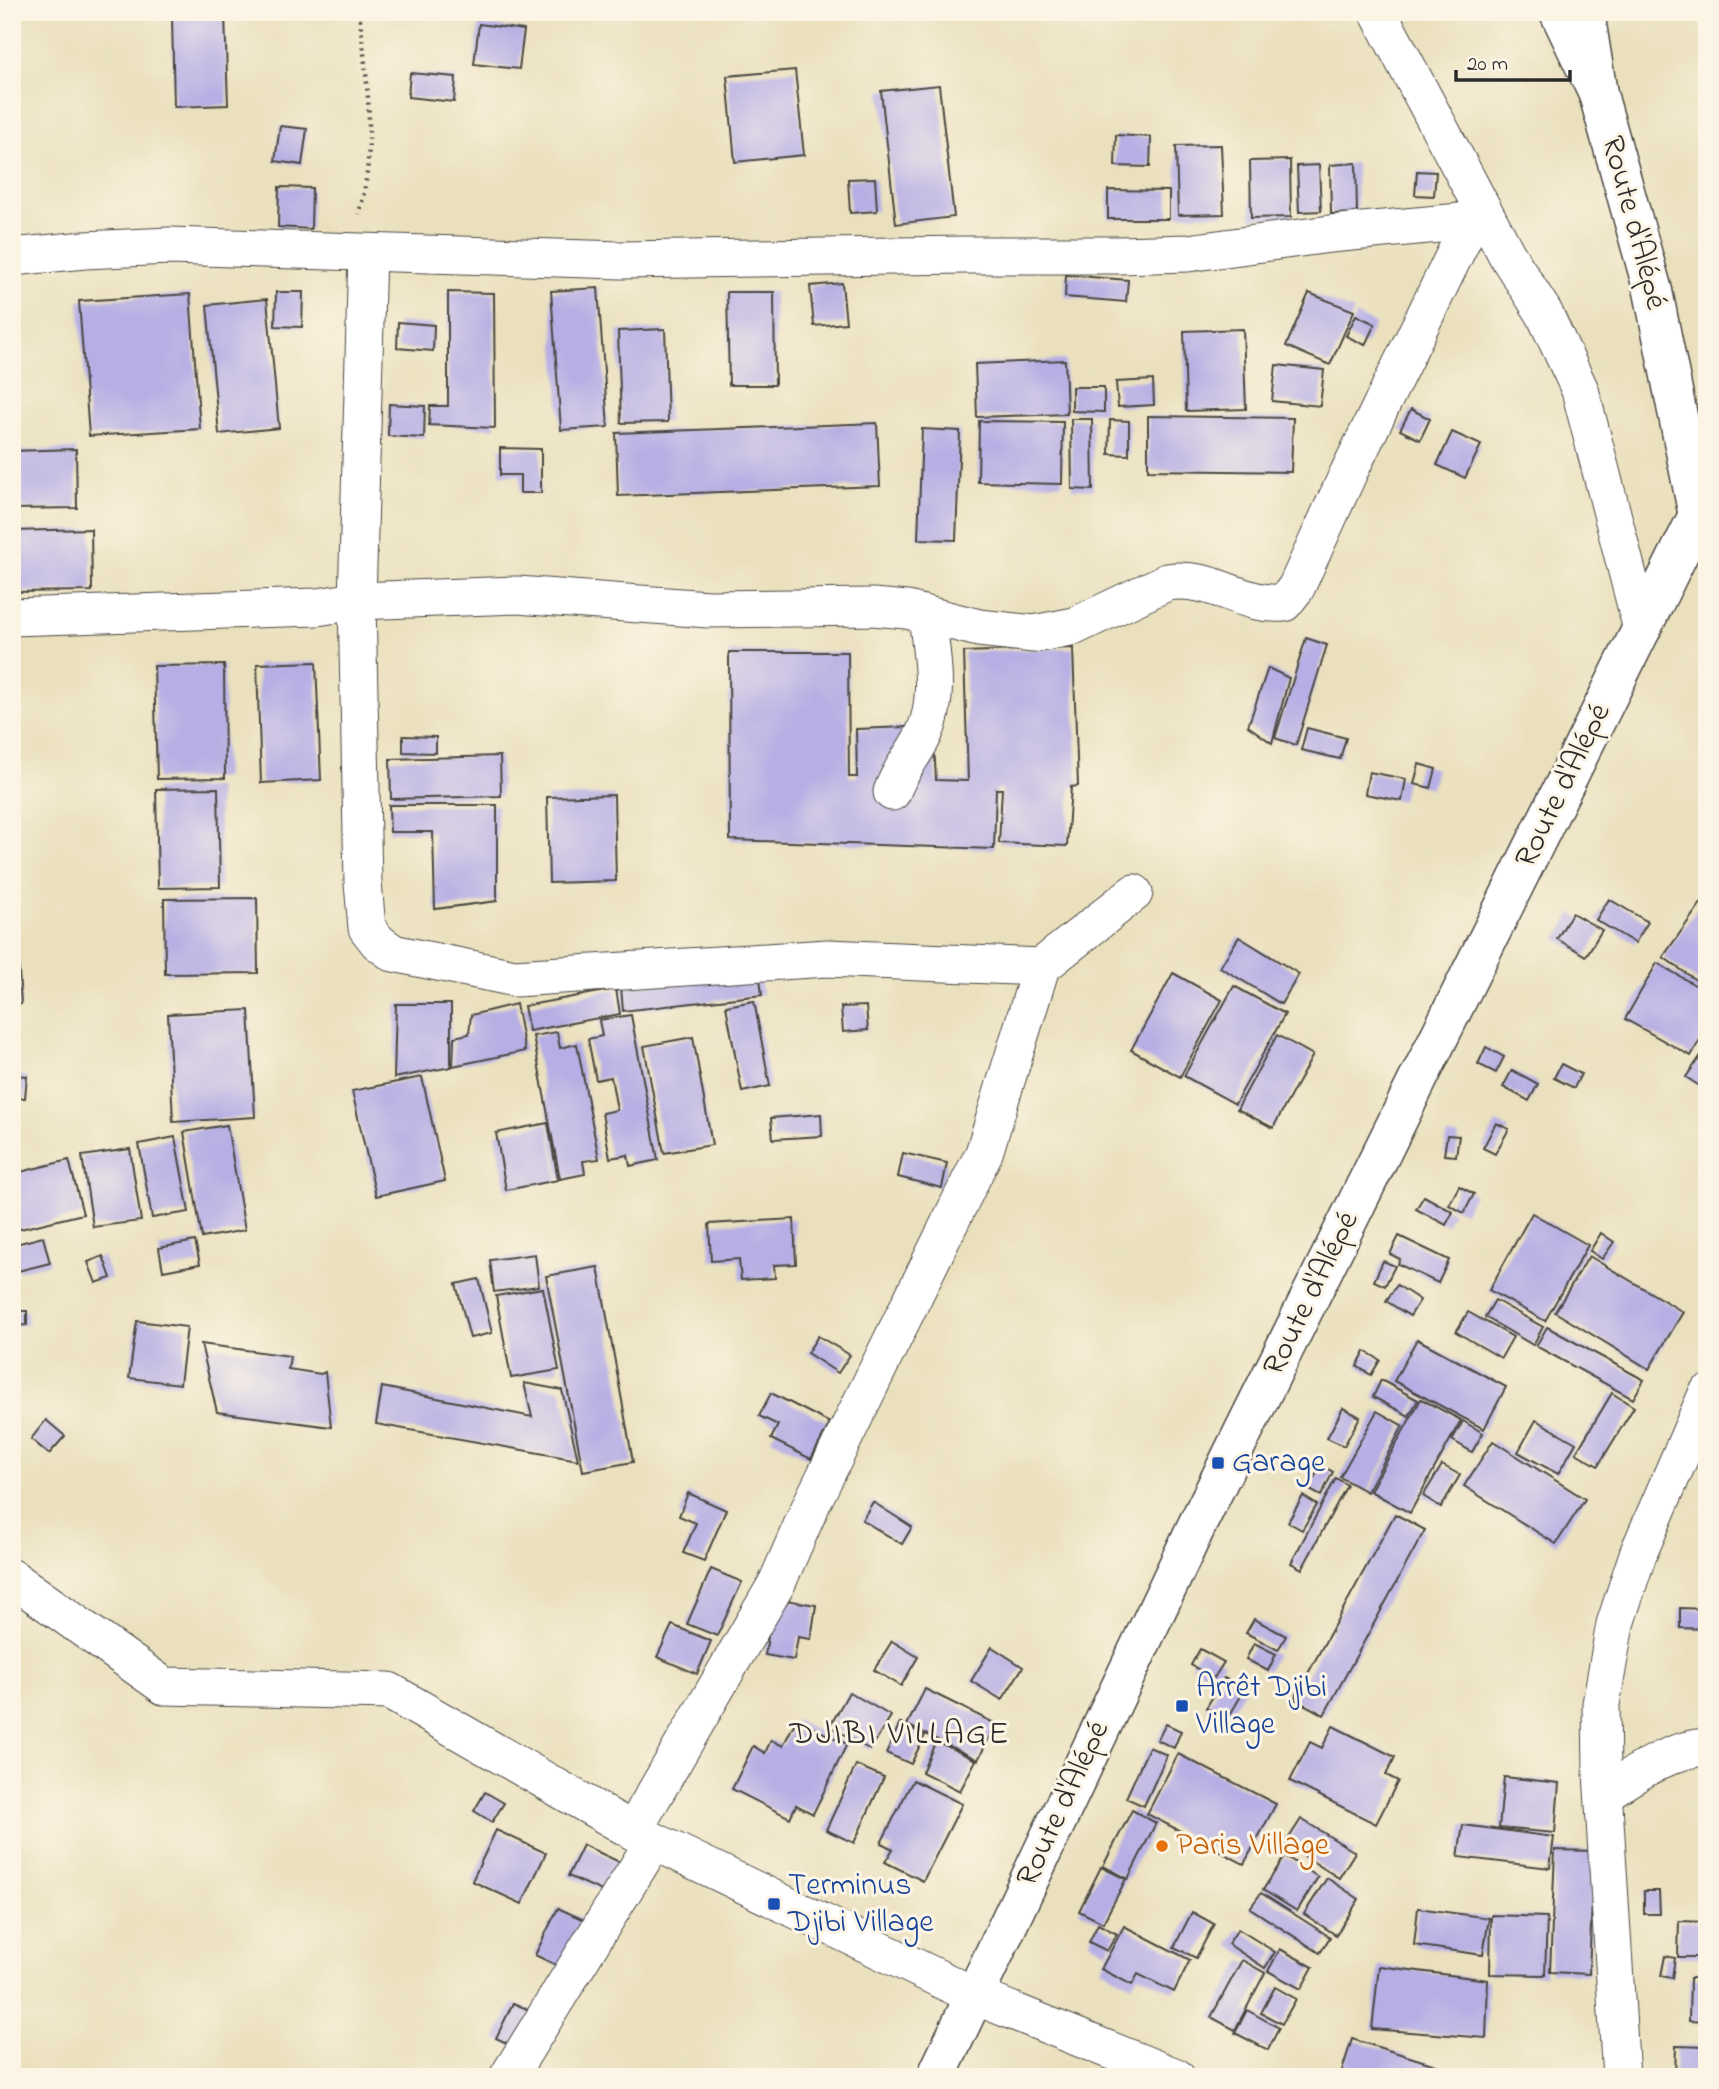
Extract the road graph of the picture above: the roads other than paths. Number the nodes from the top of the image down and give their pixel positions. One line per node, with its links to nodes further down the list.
1 (1378, 12): 5 (street)
2 (1559, 12): 4 (main road)
3 (1586, 12): 4 (main road, Route d'Alépé)
4 (1598, 93): 8 (main road, Route d'Alépé)
5 (1479, 219): 6 (street); 10 (street); 12 (street)
6 (367, 253): 7 (street); 9 (street)
7 (12, 257)
8 (1702, 507): 12 (main road, Route d'Alépé)
9 (357, 601): 10 (street); 11 (street); 15 (street)
10 (927, 615): 13 (street)
11 (12, 617)
12 (1642, 629): 21 (main road, Route d'Alépé)
13 (892, 792)
14 (1134, 893): 15 (street)
15 (1041, 967): 20 (street)
16 (1707, 1394): 19 (street)
17 (12, 1578): 20 (street)
18 (1707, 1747): 19 (street)
19 (1605, 1793): 25 (street)
20 (644, 1836): 21 (street); 22 (street)
21 (973, 1995): 23 (main road, Route d'Alépé); 24 (street)
22 (508, 2077)
23 (936, 2077)
24 (1176, 2077)
25 (1621, 2077)

